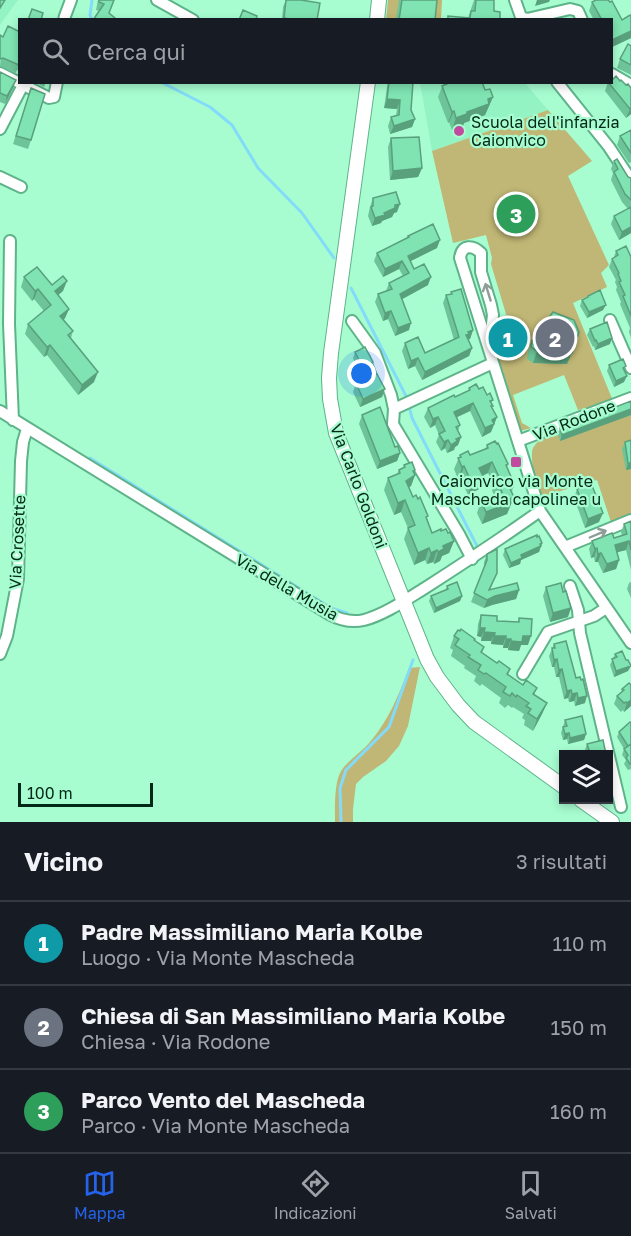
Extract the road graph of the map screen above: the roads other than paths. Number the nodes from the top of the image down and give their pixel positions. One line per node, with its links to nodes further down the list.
1 (72, 0): 6 (street)
2 (157, 0): 7 (street)
3 (379, 0): 8 (street)
4 (509, 0): 9 (street)
5 (515, 0): 10 (street)
6 (64, 18)
7 (189, 18)
8 (376, 18)
9 (515, 18)
10 (524, 18)
11 (532, 18): 12 (street)
12 (581, 18)
13 (0, 73): 15 (street)
14 (613, 75): 20 (street)
15 (18, 82)
16 (57, 84): 19 (street)
17 (368, 84): 42 (street, Via Carlo Goldoni)
18 (559, 84): 23 (street)
19 (23, 85): 21 (street)
20 (631, 85)
21 (0, 129)
22 (0, 177): 24 (street)
23 (631, 180)
24 (21, 187)
25 (10, 241): 34 (street)
26 (610, 320): 30 (street)
27 (352, 321): 32 (street)
28 (489, 350): 28 (street, one-way to 28); 29 (street)
29 (493, 363): 32 (street); 36 (street)
30 (631, 368)
31 (631, 398): 36 (street, Via Rodone)
32 (393, 409): 40 (street)
33 (0, 411): 34 (street, Via della Musia)
34 (13, 420): 35 (street, Via della Musia)
35 (27, 429): 42 (street, Via della Musia); 46 (street, Via Crosette)
36 (518, 441): 37 (street)
37 (540, 511): 39 (street); 40 (street, Via della Musia)
38 (631, 520): 39 (street, one-way to 38)
39 (565, 547): 43 (street)
40 (472, 559): 42 (street, Via della Musia)
41 (570, 586): 44 (street)
42 (403, 601): 48 (street, Via Carlo Goldoni)
43 (606, 608): 44 (street); 45 (street)
44 (579, 622): 47 (street); 50 (street)
45 (631, 643)
46 (0, 654)
47 (523, 674)
48 (559, 783)
49 (587, 804): 51 (street)
50 (621, 807)
51 (612, 822)

